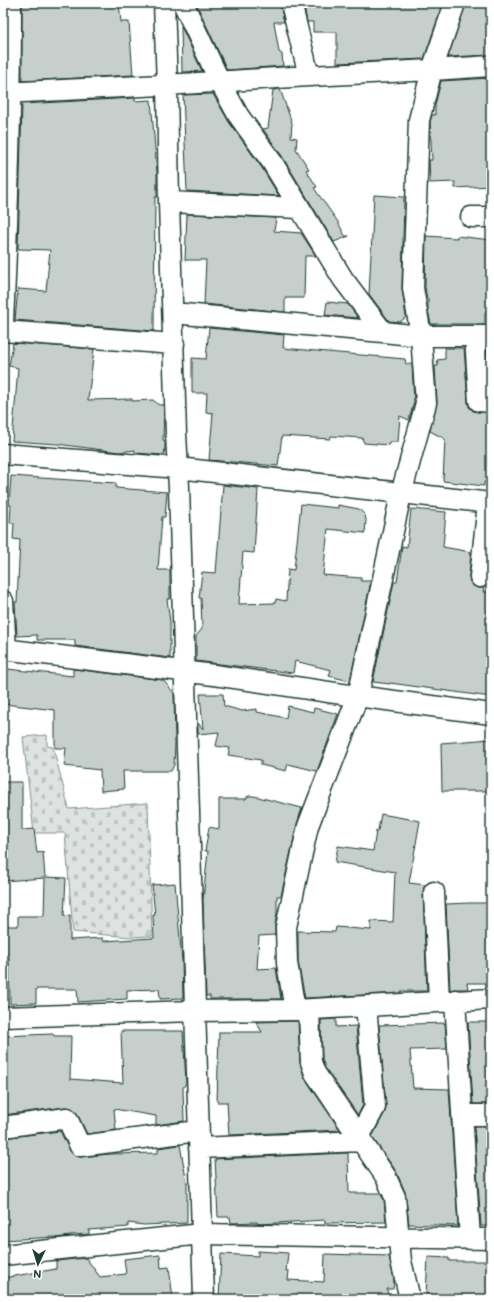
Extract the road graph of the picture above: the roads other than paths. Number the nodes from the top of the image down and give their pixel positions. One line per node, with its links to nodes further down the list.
1 (11, 3): 11 (street)
2 (164, 3): 10 (street)
3 (183, 3): 9 (street)
4 (291, 3): 8 (street)
5 (455, 3): 7 (street)
6 (491, 66): 7 (street)
7 (432, 70): 8 (street); 20 (street)
8 (309, 76): 9 (street)
9 (220, 82): 10 (street); 13 (street)
10 (167, 85): 11 (street); 12 (street)
11 (7, 92): 17 (street)
12 (168, 202): 13 (street); 16 (street)
13 (299, 208): 19 (street)
14 (471, 217): 15 (street)
15 (491, 217)
16 (173, 313): 19 (street); 22 (street)
17 (3, 322)
18 (3, 331): 22 (street)
19 (382, 332): 20 (street)
20 (421, 336): 21 (street); 26 (street)
21 (483, 336): 23 (street)
22 (174, 344): 25 (street)
23 (491, 402)
24 (3, 454): 25 (street)
25 (178, 468): 26 (street); 31 (street)
26 (401, 494): 27 (street); 32 (street)
27 (489, 503): 28 (street)
28 (480, 577)
29 (3, 601): 30 (street)
30 (4, 649): 31 (street)
31 (184, 672): 32 (street); 39 (street)
32 (358, 696): 33 (street); 38 (street)
33 (491, 714)
34 (434, 892): 36 (street)
35 (491, 999): 36 (street)
36 (447, 1001): 37 (street); 42 (street)
37 (366, 1006): 38 (street); 44 (street)
38 (302, 1010): 39 (street); 44 (street)
39 (195, 1011): 40 (street); 45 (street)
40 (3, 1017)
41 (491, 1114): 42 (street)
42 (462, 1115): 48 (street)
43 (3, 1127): 45 (street)
44 (361, 1139): 45 (street); 47 (street)
45 (199, 1140): 46 (street)
46 (202, 1234): 47 (street); 50 (street); 51 (street)
47 (398, 1238): 48 (street); 52 (street)
48 (470, 1238): 49 (street)
49 (491, 1239)
50 (3, 1255)
51 (204, 1299)
52 (410, 1299)

